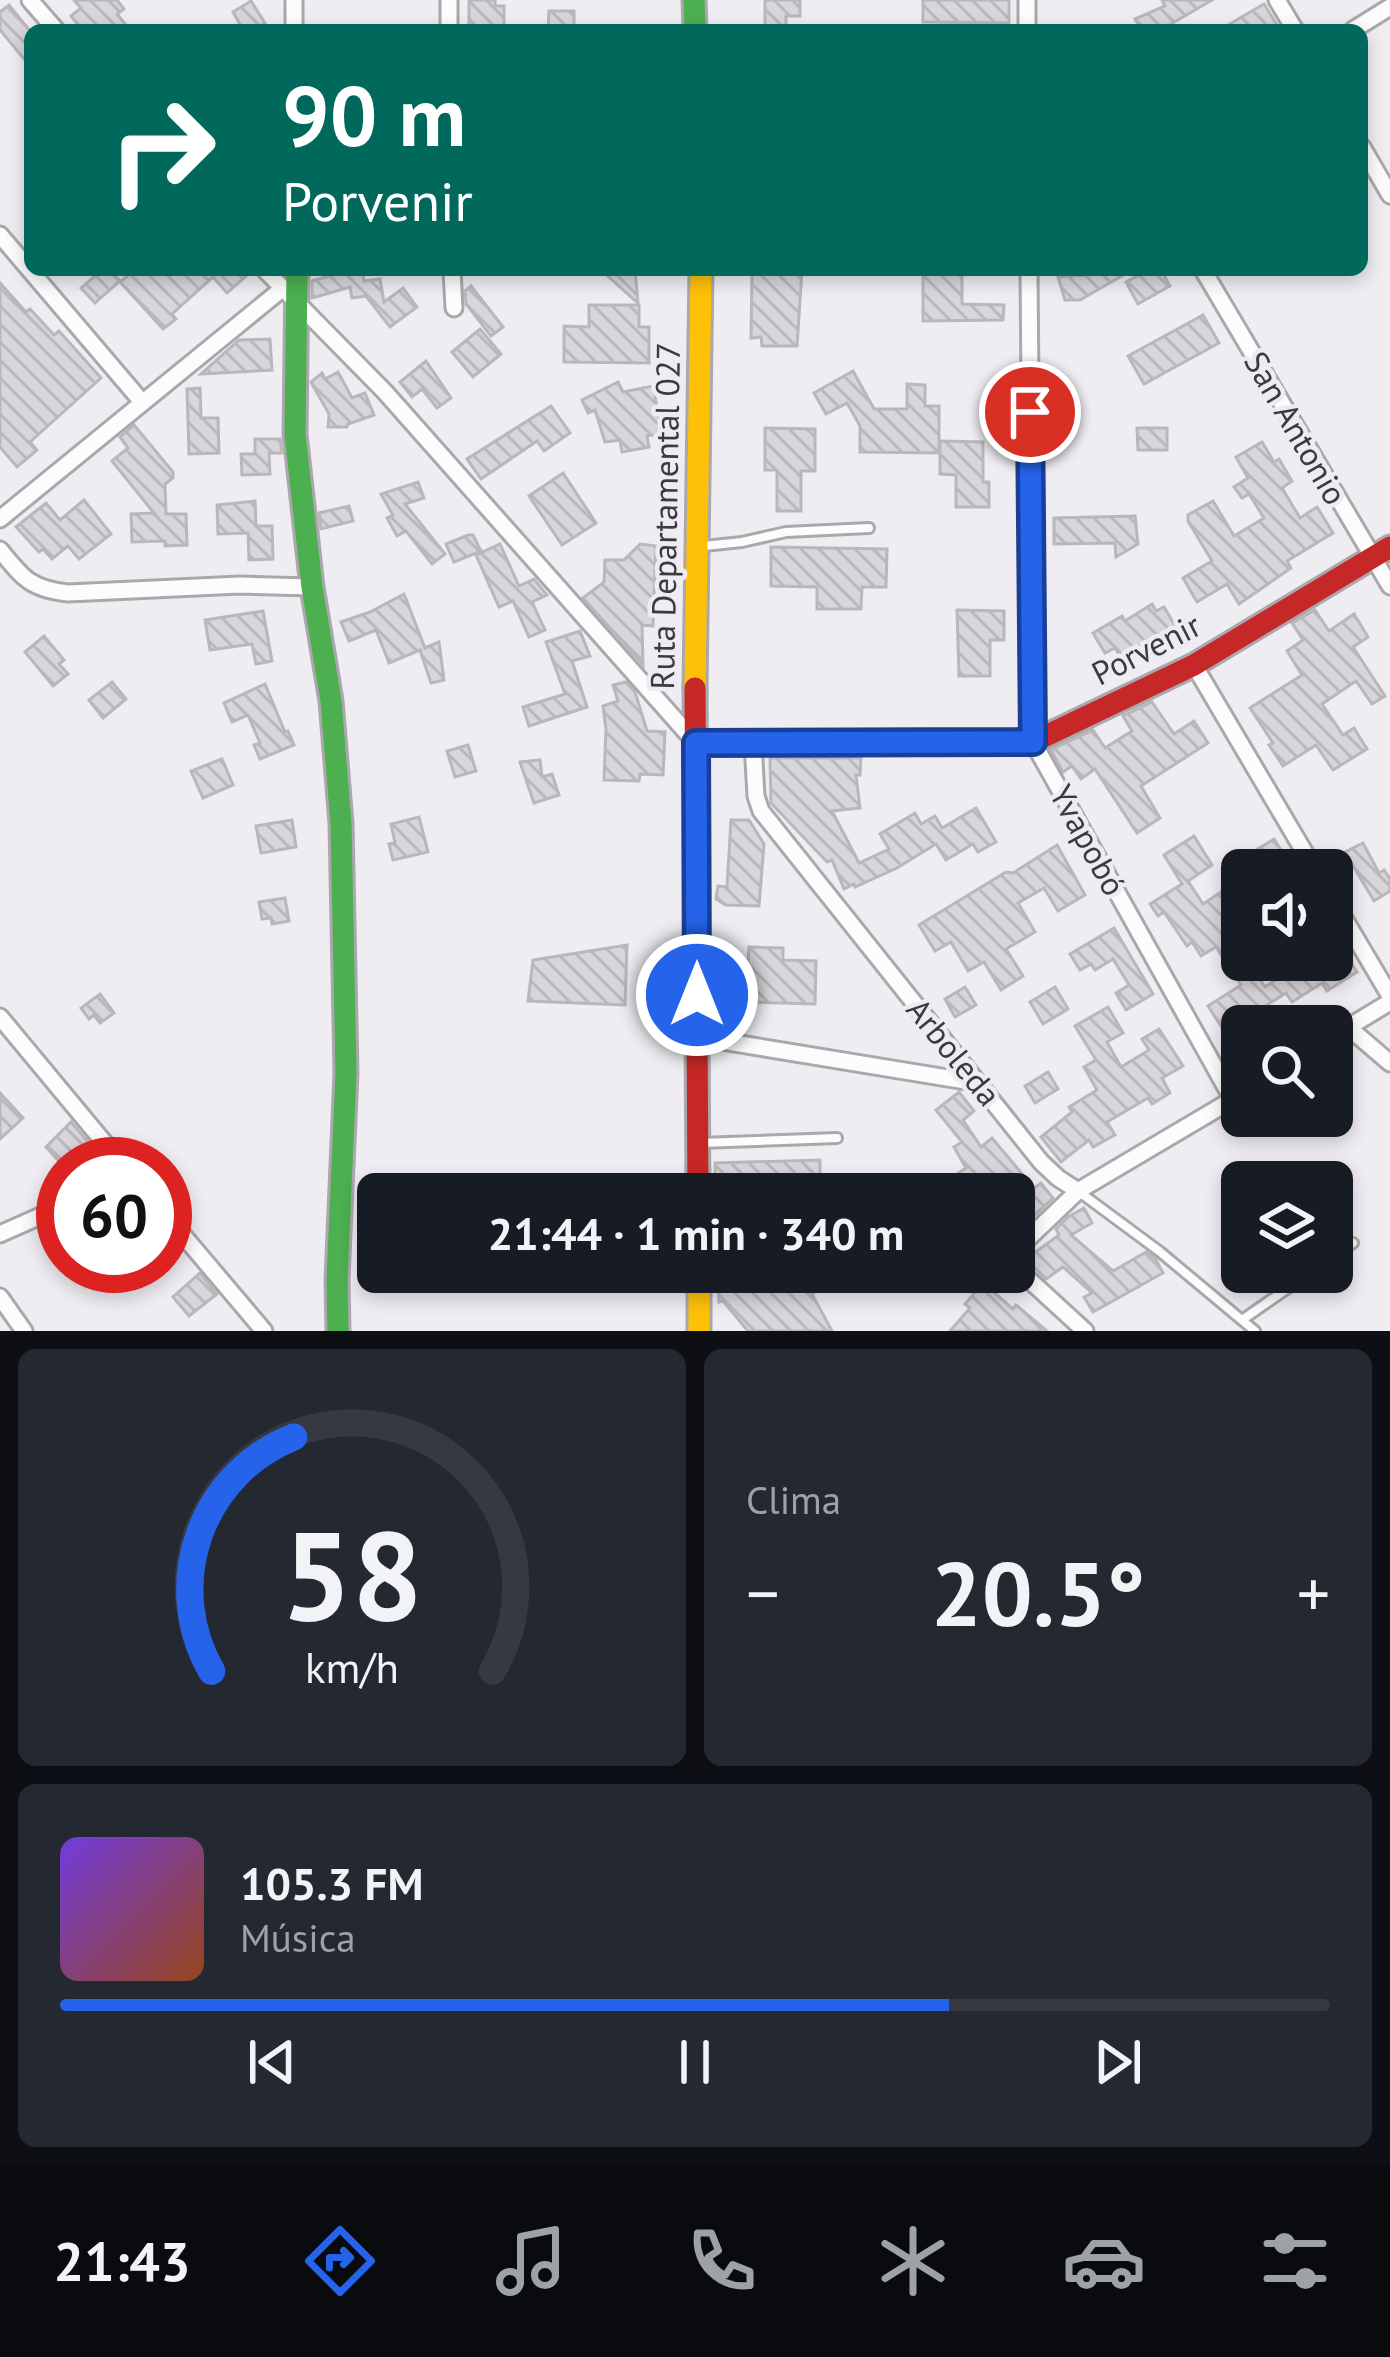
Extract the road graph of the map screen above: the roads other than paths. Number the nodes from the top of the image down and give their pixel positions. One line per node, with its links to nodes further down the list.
1 (30, 0): 3 (street)
2 (1390, 7): 4 (street)
3 (51, 24)
4 (1363, 24)
5 (1368, 157): 6 (street)
6 (1390, 195)
7 (0, 235): 8 (street)
8 (24, 263)
9 (35, 276): 18 (street)
10 (271, 276): 16 (street)
11 (295, 276): 16 (street)
12 (452, 276): 17 (street)
13 (701, 276): 21 (street, Ruta Departamental 027)
14 (1029, 276): 27 (street, Yvapobó)
15 (1207, 276): 23 (street, San Antonio)
16 (289, 296): 18 (street); 25 (street); 28 (street)
17 (454, 308)
18 (142, 401): 19 (street)
19 (0, 519)
20 (869, 528): 21 (lane)
21 (696, 547): 28 (street, Ruta Departamental 027)
22 (0, 550): 25 (street)
23 (1382, 553): 24 (street, San Antonio); 26 (street, Porvenir)
24 (1390, 586)
25 (312, 587): 57 (street)
26 (1194, 665): 27 (street, Porvenir); 30 (street)
27 (1033, 742): 29 (street, Porvenir); 38 (street, Yvapobó)
28 (696, 743): 29 (street, Porvenir); 36 (street, Ruta Departamental 027)
29 (753, 743): 39 (street, Arboleda)
30 (1303, 849)
31 (1353, 935): 32 (street)
32 (1390, 999): 34 (street)
33 (0, 1017): 41 (street)
34 (1353, 1024)
35 (1353, 1031): 37 (street)
36 (697, 1037): 39 (street); 43 (street, Ruta Departamental 027)
37 (1390, 1063)
38 (1221, 1068)
39 (978, 1083): 45 (street, Arboleda)
40 (1221, 1107): 45 (street)
41 (100, 1137)
42 (837, 1138): 43 (lane)
43 (698, 1143): 44 (street, Ruta Departamental 027)
44 (698, 1173)
45 (1078, 1191): 47 (street); 54 (lane)
46 (36, 1218): 48 (street)
47 (1035, 1232)
48 (0, 1234)
49 (192, 1246): 56 (street)
50 (1035, 1285): 59 (street)
51 (699, 1293): 58 (street)
52 (1280, 1293): 54 (lane)
53 (0, 1297): 55 (street)
54 (1241, 1320): 60 (lane)
55 (24, 1331)
56 (264, 1331)
57 (338, 1331)
58 (699, 1331)
59 (1085, 1331)
60 (1255, 1331)

